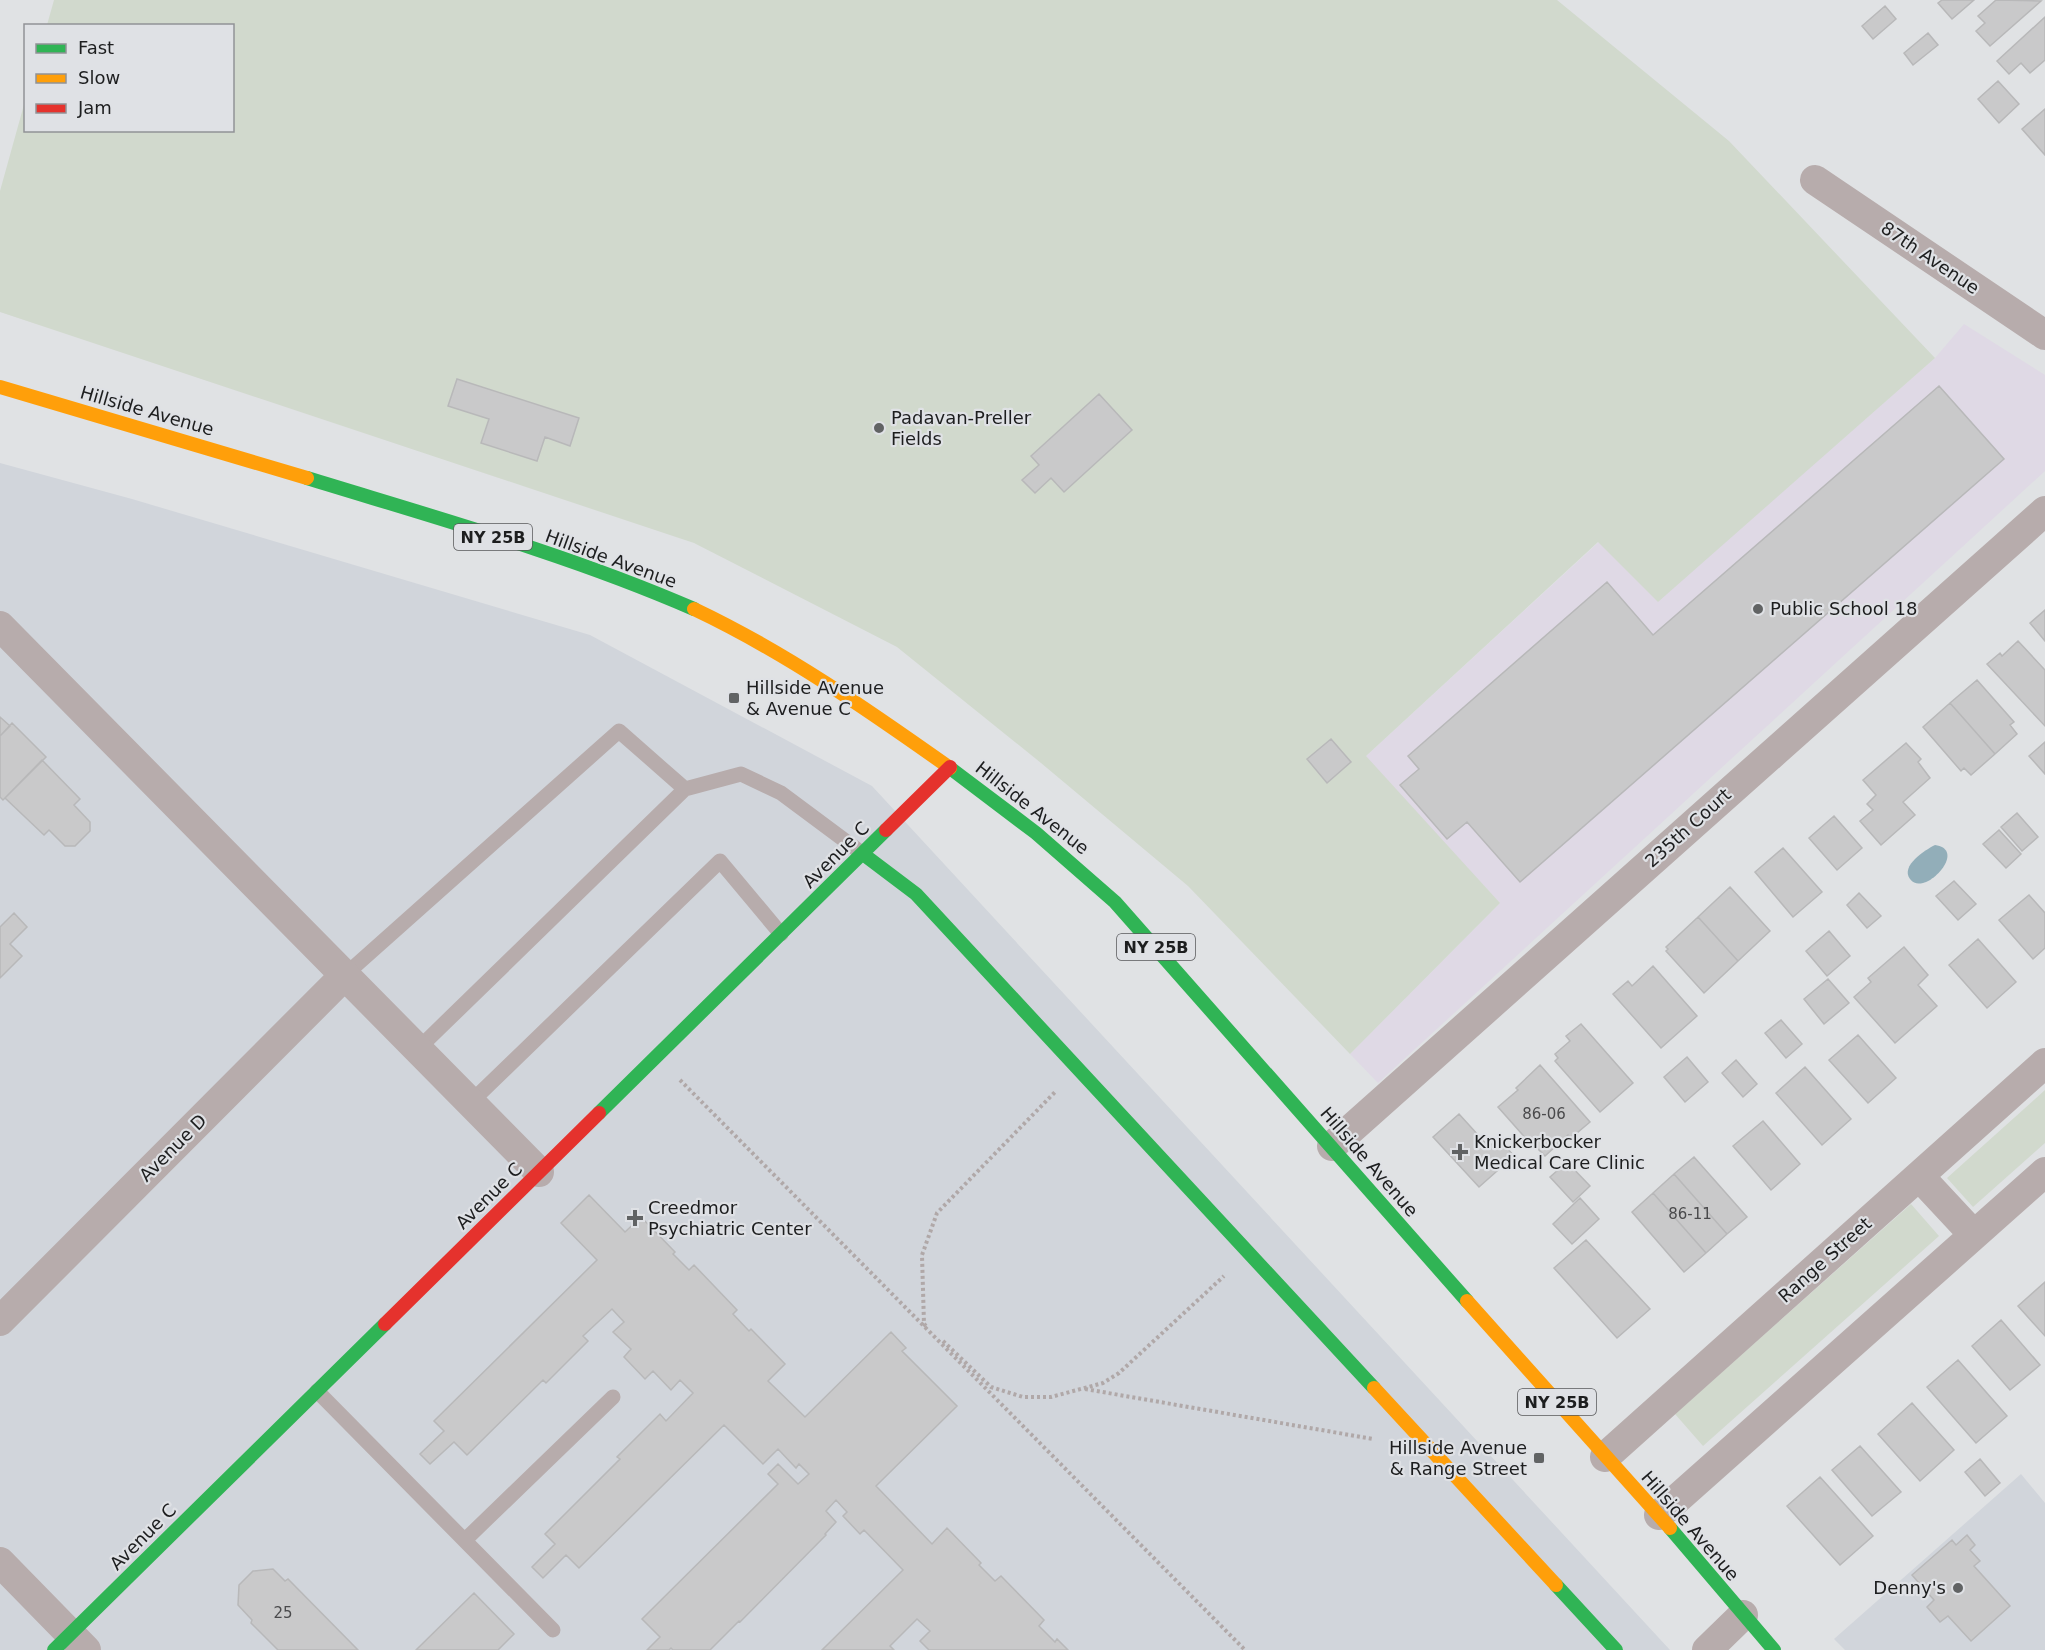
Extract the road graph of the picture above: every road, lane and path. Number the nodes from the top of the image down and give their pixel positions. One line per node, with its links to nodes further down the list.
1 (1815, 180): 2 (street, 87th Avenue)
2 (2045, 335)
3 (0, 387): 6 (street, Hillside Avenue / NY 25B)
4 (2045, 511): 16 (street, 235th Court)
5 (0, 626): 10 (street)
6 (950, 767): 8 (street, Avenue C); 16 (street, Hillside Avenue / NY 25B)
7 (685, 789): 8 (lane); 10 (lane); 11 (lane)
8 (863, 854): 9 (street, Avenue C); 14 (street)
9 (781, 934): 12 (street, Avenue C); 15 (lane)
10 (345, 975): 11 (street); 22 (street, Avenue D)
11 (418, 1049): 15 (street)
12 (656, 1056): 17 (street, Avenue C); 34 (path)
13 (2045, 1063): 19 (street, Range Street)
14 (1078, 1069): 21 (street); 23 (path)
15 (471, 1102): 17 (street)
16 (1332, 1146): 27 (street, Hillside Avenue / NY 25B)
17 (539, 1172): 24 (street, Avenue C)
18 (2045, 1172): 20 (street)
19 (1919, 1176): 20 (street); 27 (street, Range Street)
20 (1974, 1235): 28 (street)
21 (1248, 1253): 23 (path); 26 (street)
22 (0, 1321)
23 (1083, 1389): 26 (path)
24 (317, 1391): 29 (lane); 33 (street, Avenue C)
25 (613, 1397): 29 (lane)
26 (1430, 1449): 35 (street)
27 (1605, 1457): 28 (street, Hillside Avenue / NY 25B)
28 (1659, 1515): 31 (street, Hillside Avenue / NY 25B)
29 (465, 1540): 32 (lane)
30 (0, 1562): 33 (street)
31 (1743, 1615): 36 (street); 37 (street, Hillside Avenue / NY 25B)
32 (553, 1630)
33 (70, 1645)
34 (1245, 1650)
35 (1616, 1650)
36 (1707, 1650)
37 (1774, 1650)

